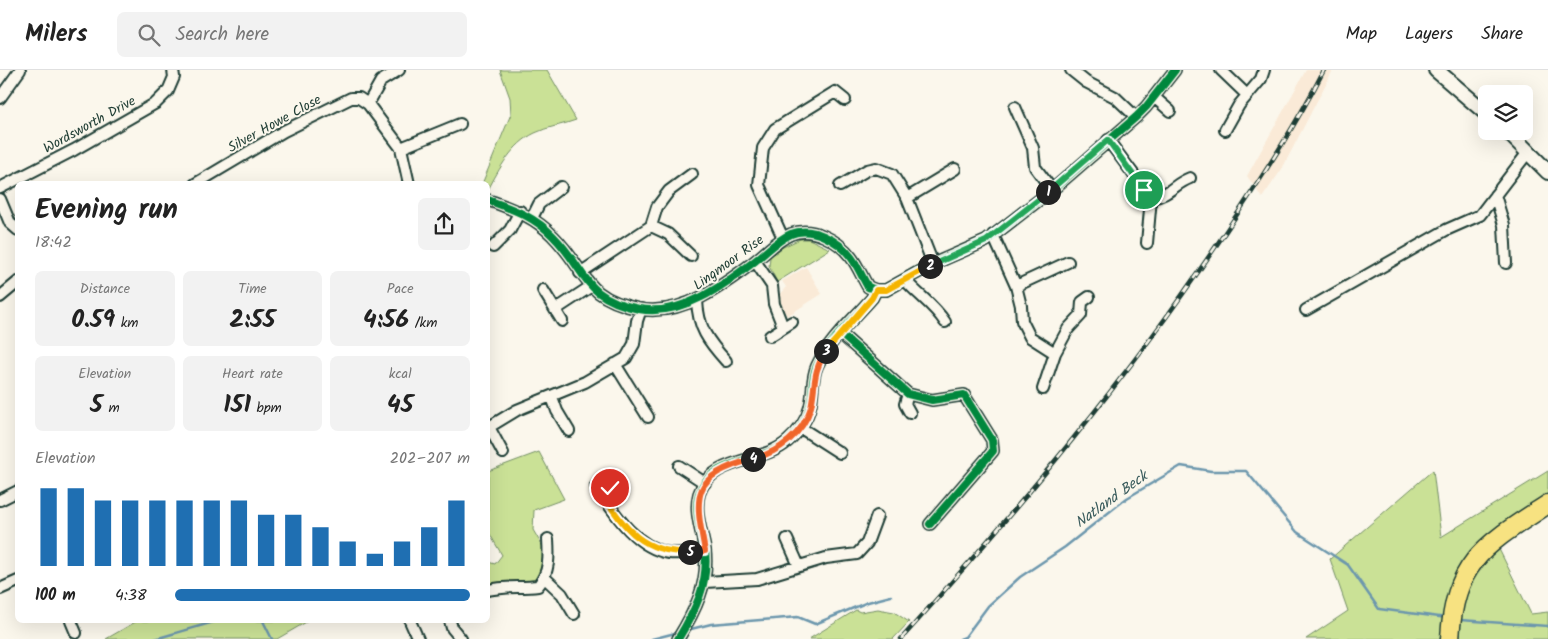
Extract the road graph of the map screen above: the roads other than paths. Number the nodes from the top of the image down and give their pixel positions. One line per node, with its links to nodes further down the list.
1 (20, 70): 11 (street)
2 (173, 70): 32 (street, Wordsworth Drive)
3 (398, 70): 13 (street)
4 (1071, 70): 17 (street)
5 (1175, 70): 10 (street)
6 (1221, 70): 9 (street)
7 (1264, 70): 9 (street)
8 (1436, 70): 14 (street)
9 (1246, 94): 19 (street)
10 (1154, 96): 16 (street); 17 (street)
11 (0, 98)
12 (845, 100): 45 (street, Lingmoor Rise)
13 (368, 104): 22 (street); 28 (street, Silver Howe Close)
14 (1478, 106)
15 (1015, 107): 33 (street)
16 (1170, 111)
17 (1136, 117): 20 (street)
18 (460, 124): 22 (street)
19 (1225, 130)
20 (1108, 140): 33 (street); 36 (street)
21 (1517, 140): 23 (street)
22 (401, 148): 29 (street)
23 (1530, 151): 25 (street); 34 (street)
24 (955, 170): 35 (street)
25 (1548, 172)
26 (692, 174): 42 (street)
27 (1190, 178): 36 (street)
28 (200, 181)
29 (408, 181)
30 (840, 186): 35 (street)
31 (561, 187): 41 (street)
32 (0, 188)
33 (1052, 190): 44 (street)
34 (1495, 195): 51 (street); 65 (street)
35 (907, 198): 52 (street)
36 (1151, 198): 46 (street)
37 (0, 199): 39 (street)
38 (490, 201): 40 (street, Lingmoor Rise)
39 (2, 211): 43 (street)
40 (520, 212): 41 (street, Lingmoor Rise); 47 (street)
41 (532, 218): 53 (street, Lingmoor Rise)
42 (651, 226): 48 (street, Lingmoor Rise); 53 (street)
43 (15, 227)
44 (993, 235): 52 (street); 56 (street)
45 (783, 238): 49 (street, Lingmoor Rise); 59 (street, Lingmoor Rise)
46 (1147, 243)
47 (493, 247)
48 (691, 256)
49 (755, 260): 62 (street, Lingmoor Rise); 69 (street, Lingmoor Rise)
50 (1068, 262): 56 (street)
51 (1506, 263)
52 (933, 264): 54 (street)
53 (580, 273): 57 (street, Lingmoor Rise)
54 (906, 280): 59 (street); 67 (street)
55 (15, 284): 60 (street)
56 (1016, 286): 70 (street)
57 (590, 287): 63 (street, Lingmoor Rise); 64 (street)
58 (543, 290): 64 (street)
59 (876, 290): 68 (street)
60 (0, 297)
61 (1089, 298): 70 (street)
62 (697, 300): 63 (street, Lingmoor Rise); 71 (street, Lingmoor Rise)
63 (641, 309): 72 (street)
64 (555, 310): 66 (street)
65 (1306, 310)
66 (562, 321)
67 (945, 322)
68 (841, 334): 74 (street); 79 (street)
69 (770, 336)
70 (1055, 353): 73 (street)
71 (726, 361)
72 (615, 364): 75 (street); 77 (street)
73 (1043, 390)
74 (908, 394): 76 (street); 91 (street)
75 (552, 397): 78 (street); 81 (street)
76 (910, 413)
77 (648, 417)
78 (490, 426)
79 (801, 428): 83 (street); 85 (street)
80 (490, 429): 82 (street)
81 (570, 431)
82 (502, 453)
83 (840, 453)
84 (679, 466): 85 (street)
85 (705, 483): 94 (street)
86 (610, 488): 94 (street)
87 (15, 492): 88 (street)
88 (0, 500)
89 (1548, 504): 109 (highway)
90 (877, 516): 95 (street)
91 (930, 524)
92 (548, 539): 96 (street)
93 (788, 539): 95 (street)
94 (705, 551): 98 (street)
95 (799, 566): 98 (street)
96 (545, 578): 100 (street); 101 (street)
97 (15, 582): 99 (street)
98 (705, 582): 106 (street)
99 (0, 589)
100 (490, 590)
101 (574, 614)
102 (72, 623): 105 (street)
103 (411, 623): 107 (street)
104 (451, 623): 108 (street)
105 (76, 632)
106 (679, 638)
107 (418, 639)
108 (461, 639)
109 (1450, 639)

